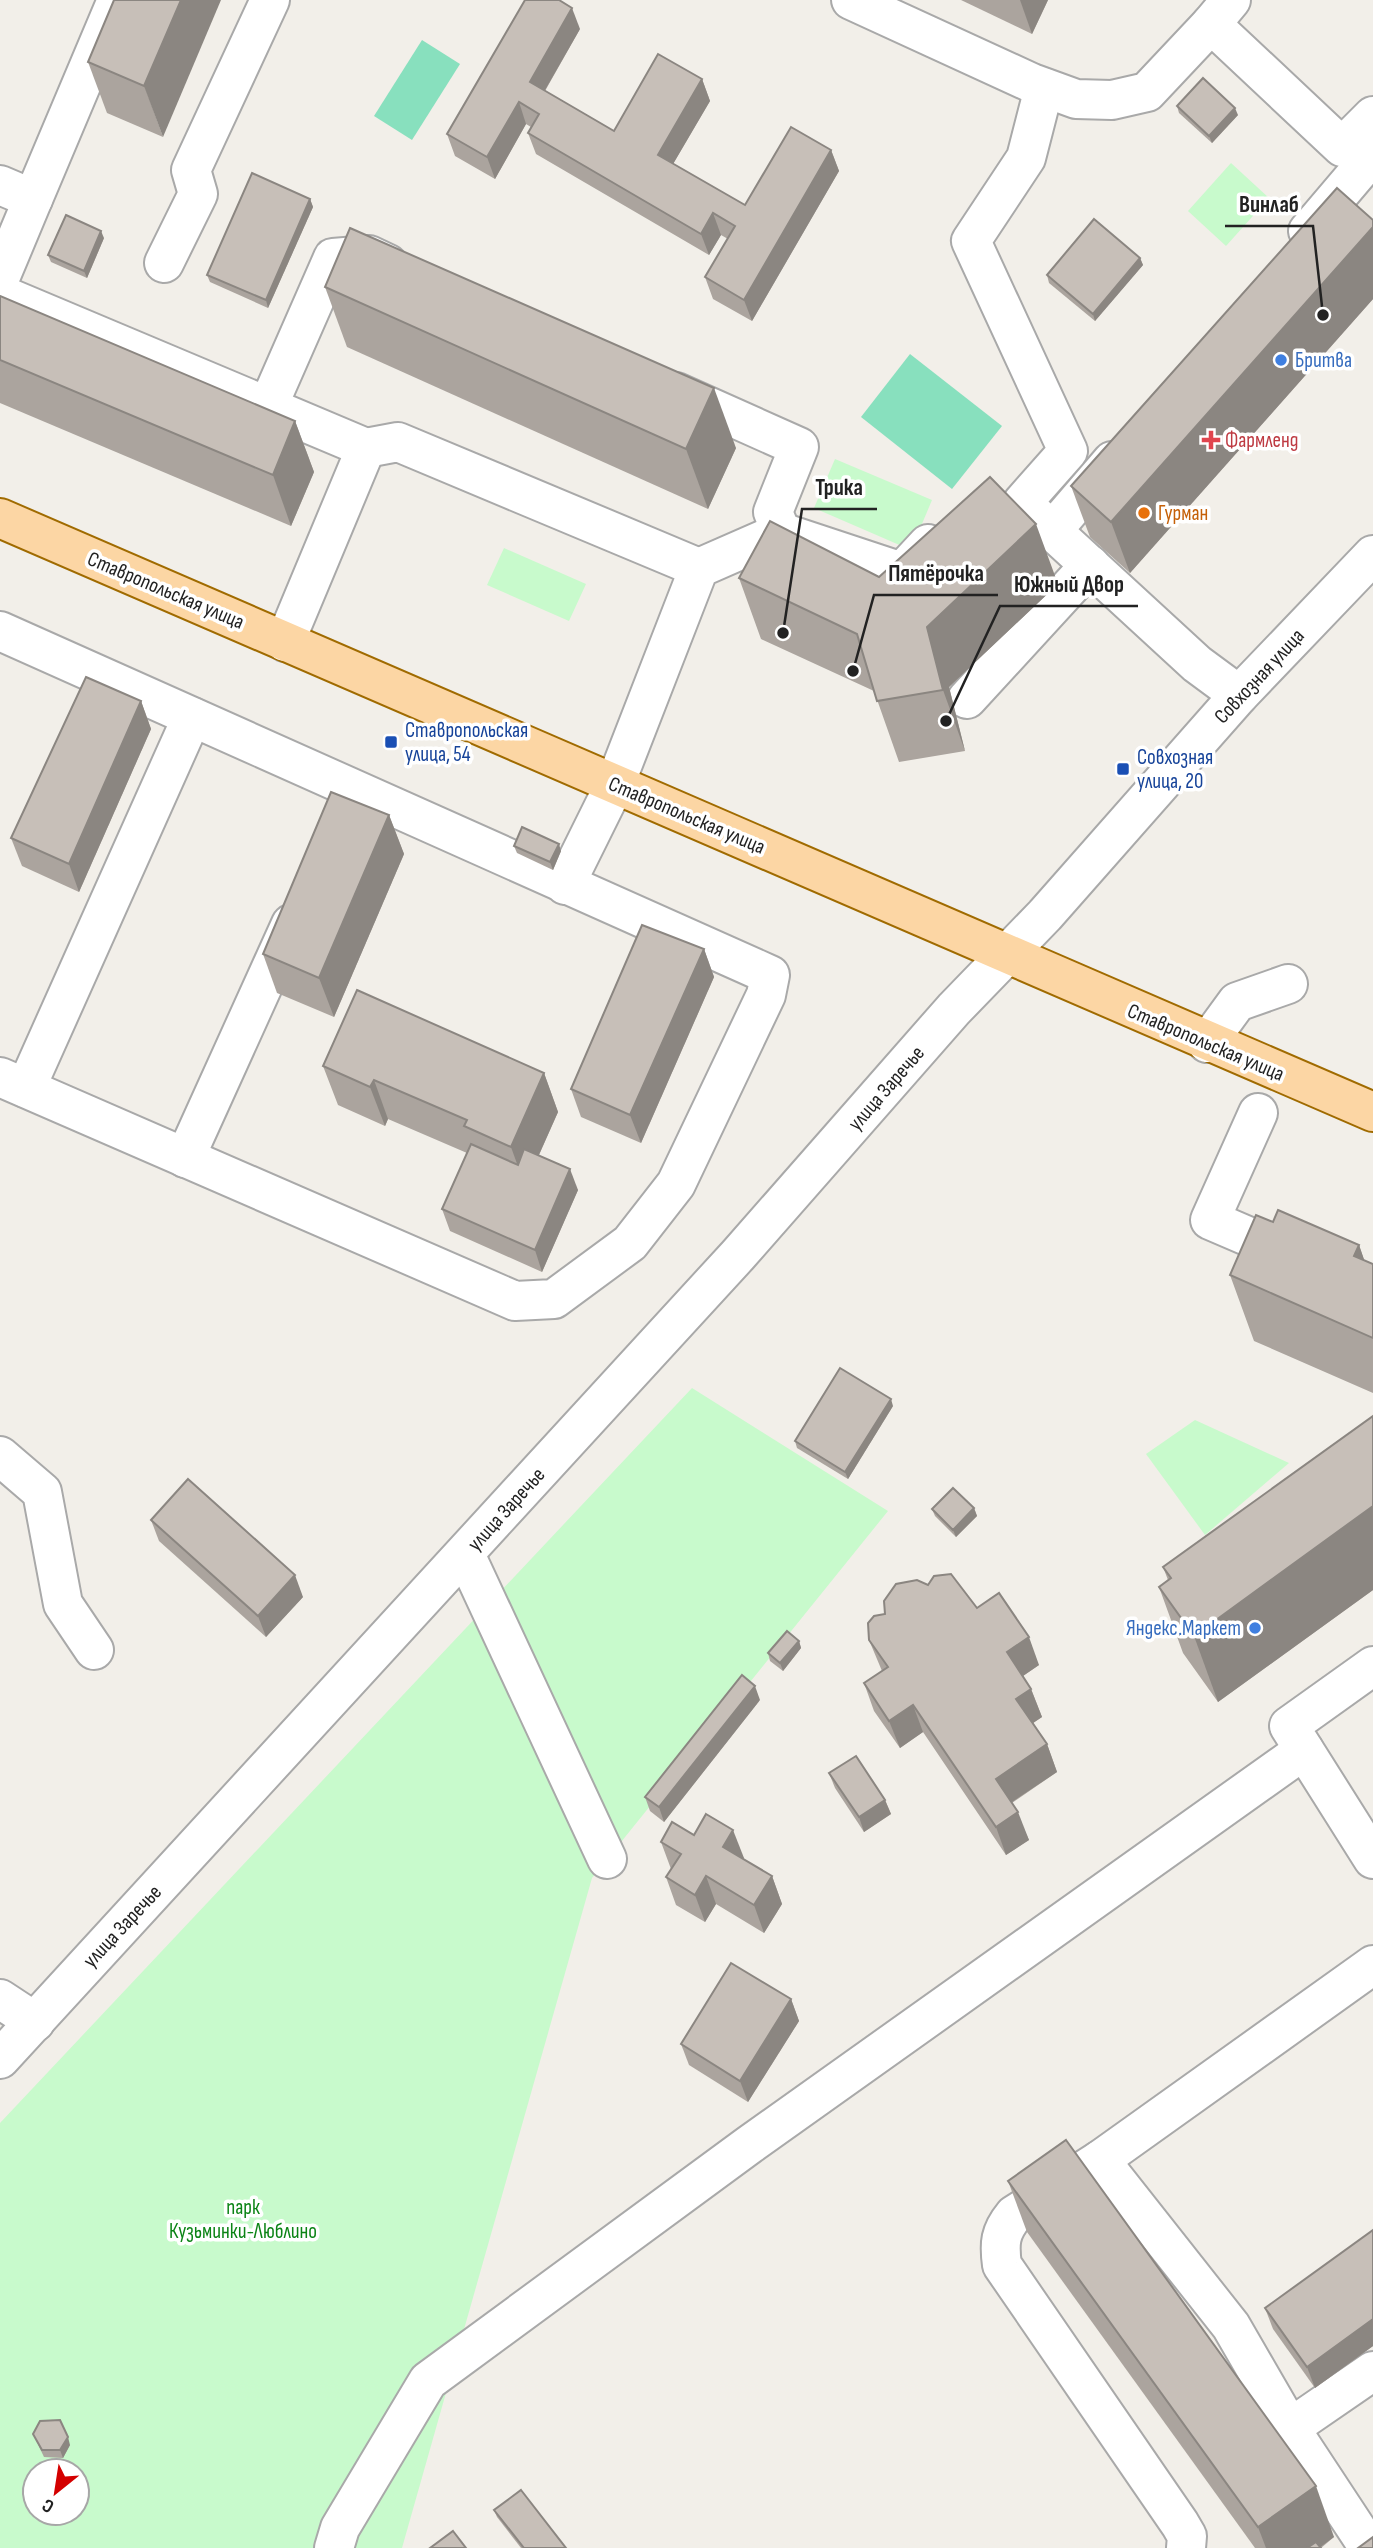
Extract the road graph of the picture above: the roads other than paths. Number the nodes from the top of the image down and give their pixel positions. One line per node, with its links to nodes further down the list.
1 (117, 0): 8 (street)
2 (270, 0): 10 (street)
3 (851, 0): 5 (street)
4 (1221, 12): 5 (street); 7 (street)
5 (1044, 88): 18 (street)
6 (1373, 116): 7 (street)
7 (1362, 155): 9 (street)
8 (17, 192): 11 (street)
9 (1282, 262)
10 (164, 263)
11 (0, 278)
12 (420, 278): 15 (street)
13 (0, 294): 15 (street)
14 (647, 379): 21 (street)
15 (268, 406): 17 (street)
16 (1131, 438): 20 (street)
17 (366, 448): 23 (street); 26 (street)
18 (987, 508): 20 (street); 21 (street)
19 (0, 518): 26 (main road, Ставропольская улица)
20 (1052, 531): 22 (street)
21 (781, 532): 23 (street)
22 (1090, 565): 27 (street); 28 (street)
23 (699, 568): 30 (street)
24 (1367, 572): 27 (street, Совхозная улица)
25 (0, 631): 29 (street)
26 (285, 642): 30 (main road, Ставропольская улица)
27 (1239, 695): 33 (street, Совхозная улица)
28 (967, 699)
29 (192, 717): 31 (street); 36 (street)
30 (615, 784): 31 (street); 33 (main road, Ставропольская улица)
31 (565, 885): 39 (street)
32 (306, 891): 39 (street)
33 (1005, 953): 35 (main road, Ставропольская улица); 42 (street, улица Заречье)
34 (1288, 984): 35 (street)
35 (1206, 1043): 37 (main road, Ставропольская улица)
36 (13, 1082): 39 (street)
37 (1373, 1112)
38 (1258, 1113): 40 (street)
39 (185, 1158)
40 (1373, 1290)
41 (0, 1457): 43 (street)
42 (465, 1554): 46 (street); 50 (street, улица Заречье)
43 (94, 1650)
44 (1373, 1666): 45 (street)
45 (1304, 1750): 47 (street); 56 (street)
46 (607, 1859)
47 (1373, 1859)
48 (1373, 1965): 52 (street)
49 (0, 1999): 50 (street)
50 (35, 2022): 51 (street, улица Заречье)
51 (0, 2059)
52 (1100, 2160): 54 (street); 55 (street)
53 (1373, 2371): 54 (street)
54 (1290, 2428): 57 (street)
55 (1190, 2544)
56 (334, 2548)
57 (1369, 2548)

